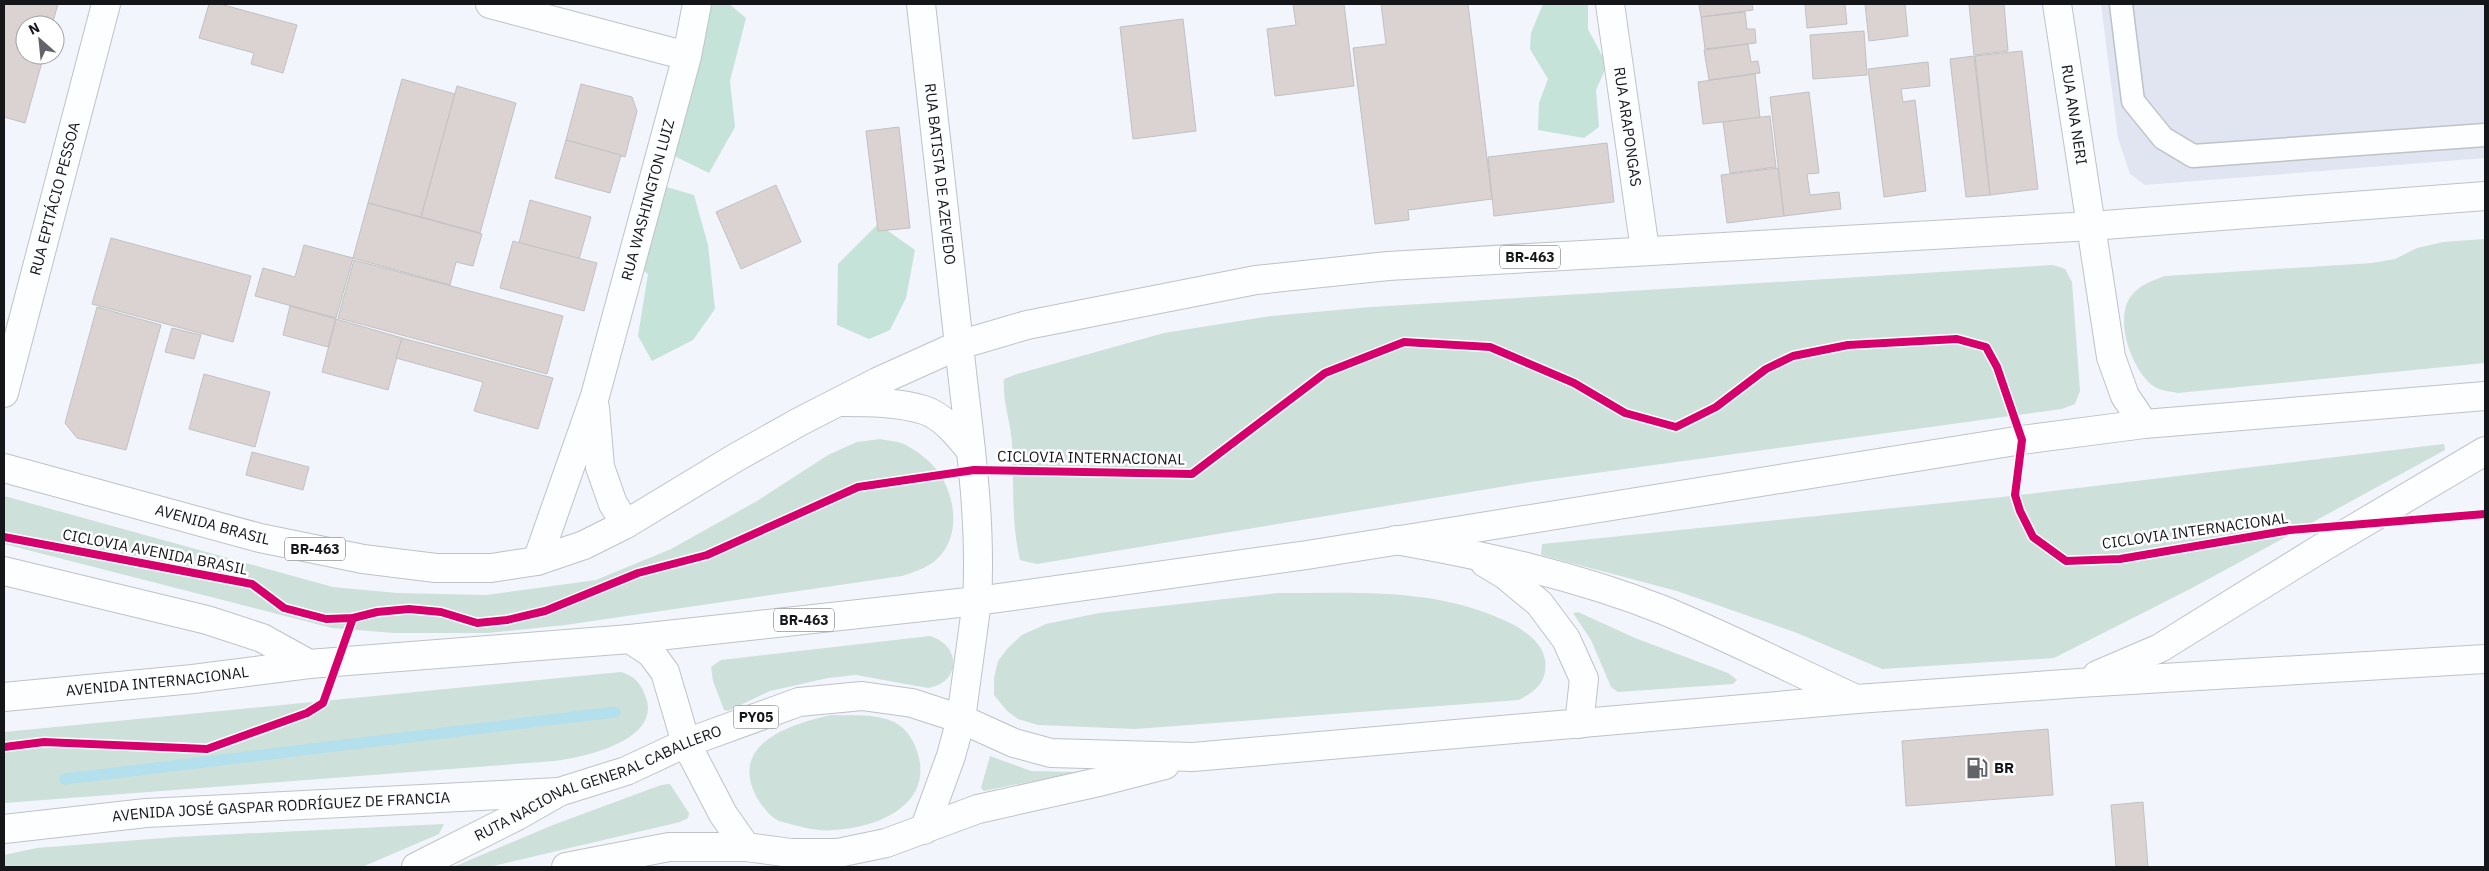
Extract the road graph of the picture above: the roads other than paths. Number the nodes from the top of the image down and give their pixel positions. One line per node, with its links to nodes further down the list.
1 (106, 4): 14 (main road, RUA EPITÁCIO PESSOA)
2 (490, 4): 8 (main road)
3 (697, 4): 8 (main road, RUA WASHINGTON LUIZ)
4 (921, 4): 13 (main road, RUA BATISTA DE AZEVEDO)
5 (1610, 4): 12 (main road, RUA ARAPONGAS)
6 (2057, 4): 11 (main road, RUA ANA NERI)
7 (2121, 4): 9 (lane)
8 (687, 56): 15 (main road, RUA WASHINGTON LUIZ)
9 (2485, 136)
10 (2485, 196): 11 (main road, BR-463)
11 (2091, 226): 12 (main road, BR-463); 18 (main road, RUA ANA NERI)
12 (1645, 250): 13 (main road, BR-463)
13 (959, 345): 17 (main road, BR-463); 19 (main road, RUA BATISTA DE AZEVEDO)
14 (4, 393)
15 (594, 396): 22 (main road, RUA WASHINGTON LUIZ); 25 (main road, RUA WASHINGTON LUIZ)
16 (2485, 396): 18 (main road, BR-463)
17 (838, 402): 19 (main road); 22 (main road, BR-463)
18 (2144, 424): 23 (main road, BR-463)
19 (971, 451): 27 (main road, RUA BATISTA DE AZEVEDO)
20 (2485, 452): 31 (main road)
21 (4, 468): 25 (main road, AVENIDA BRASIL / BR-463)
22 (626, 524): 25 (main road, AVENIDA BRASIL / BR-463)
23 (1396, 540): 24 (main road); 27 (main road, BR-463)
24 (1467, 552): 33 (main road); 35 (main road)
25 (536, 561)
26 (4, 571): 30 (main road)
27 (977, 601): 28 (main road, BR-463); 34 (main road, RUA BATISTA DE AZEVEDO)
28 (630, 639): 30 (main road, BR-463); 36 (main road)
29 (2485, 659): 31 (main road)
30 (310, 664): 32 (main road, AVENIDA INTERNACIONAL)
31 (2079, 683): 33 (main road)
32 (4, 697)
33 (1857, 699): 35 (main road)
34 (961, 720): 36 (main road, RUTA NACIONAL GENERAL CABALLERO / PY05); 37 (main road, RUTA NACIONAL GENERAL CABALLERO); 40 (main road, RUA BATISTA DE AZEVEDO)
35 (1579, 724): 37 (main road)
36 (686, 744): 38 (main road, RUTA NACIONAL GENERAL CABALLERO / PY05); 41 (main road)
37 (1193, 757): 40 (main road)
38 (559, 792): 39 (main road, AVENIDA JOSÉ GASPAR RODRÍGUEZ DE FRANCIA); 42 (main road, RUTA NACIONAL GENERAL CABALLERO / PY05)
39 (4, 830)
40 (924, 830): 41 (main road)
41 (746, 847): 43 (main road)
42 (416, 867)
43 (566, 867)

